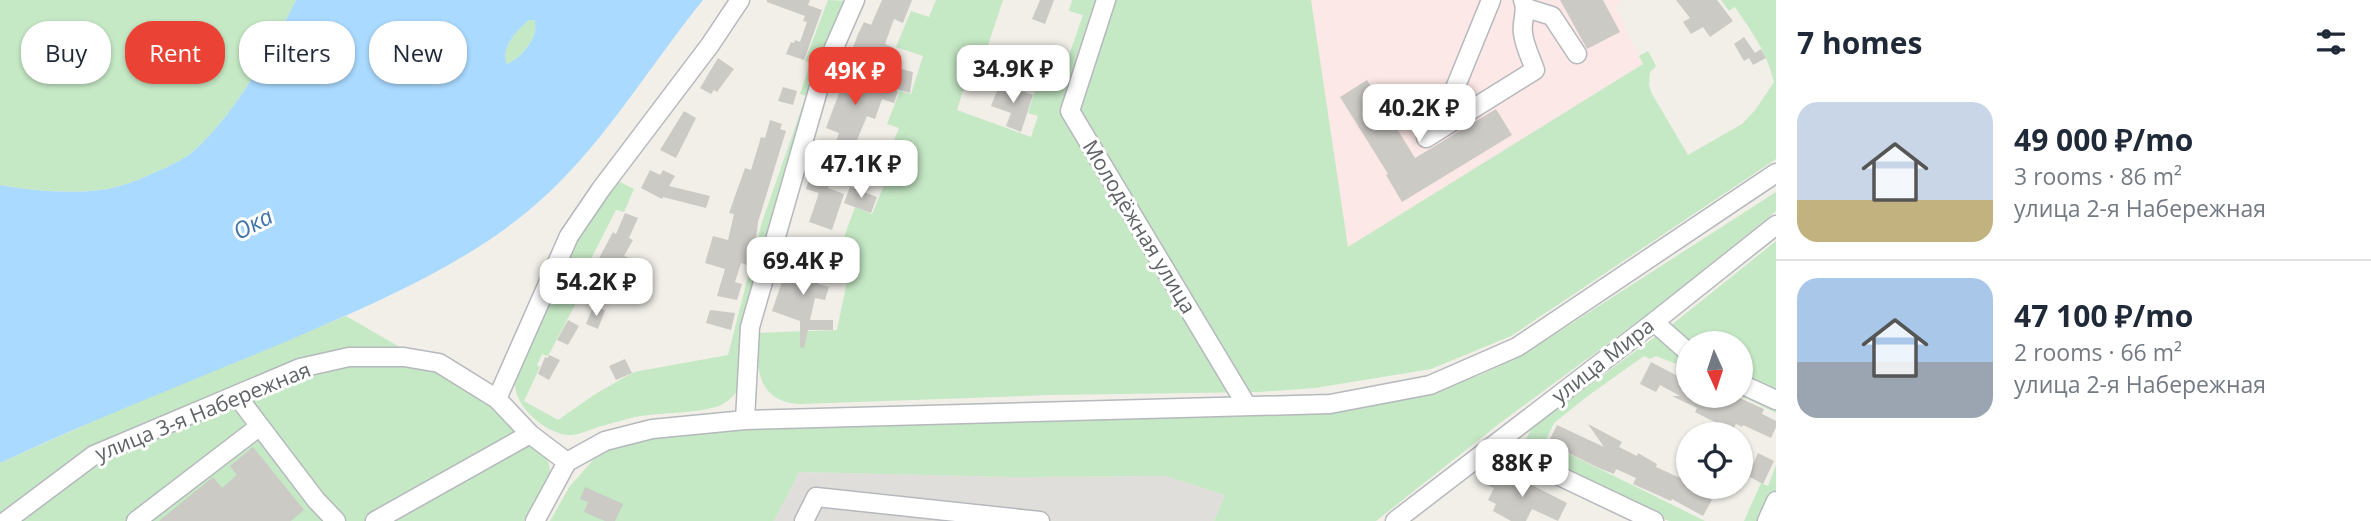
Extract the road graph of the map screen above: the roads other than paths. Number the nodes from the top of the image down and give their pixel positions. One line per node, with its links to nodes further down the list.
1 (740, 0): 13 (street)
2 (855, 0): 16 (street)
3 (1106, 0): 15 (street, Молодёжная улица)
4 (1491, 0): 5 (street)
5 (1524, 4): 6 (street)
6 (1577, 54)
7 (1776, 173): 15 (street)
8 (1776, 225): 9 (street, улица Мира)
9 (1654, 323): 10 (street); 19 (street, улица Мира)
10 (1676, 342)
11 (1754, 390): 14 (street)
12 (237, 396): 13 (street, улица 3-я Набережная); 17 (street); 22 (street, улица 3-я Набережная)
13 (497, 399): 18 (street, улица 3-я Набережная)
14 (1776, 400)
15 (1247, 406): 16 (street)
16 (745, 420): 20 (street)
17 (260, 426): 23 (street); 24 (street)
18 (530, 434): 20 (street, улица 3-я Набережная); 25 (street)
19 (1494, 445): 29 (street, улица Мира); 30 (street)
20 (567, 462): 26 (street)
21 (1776, 501): 31 (street)
22 (6, 521)
23 (136, 521)
24 (336, 521)
25 (374, 521)
26 (535, 521)
27 (804, 521): 28 (street)
28 (1040, 521)
29 (1395, 521)
30 (1654, 521)
31 (1767, 521)

